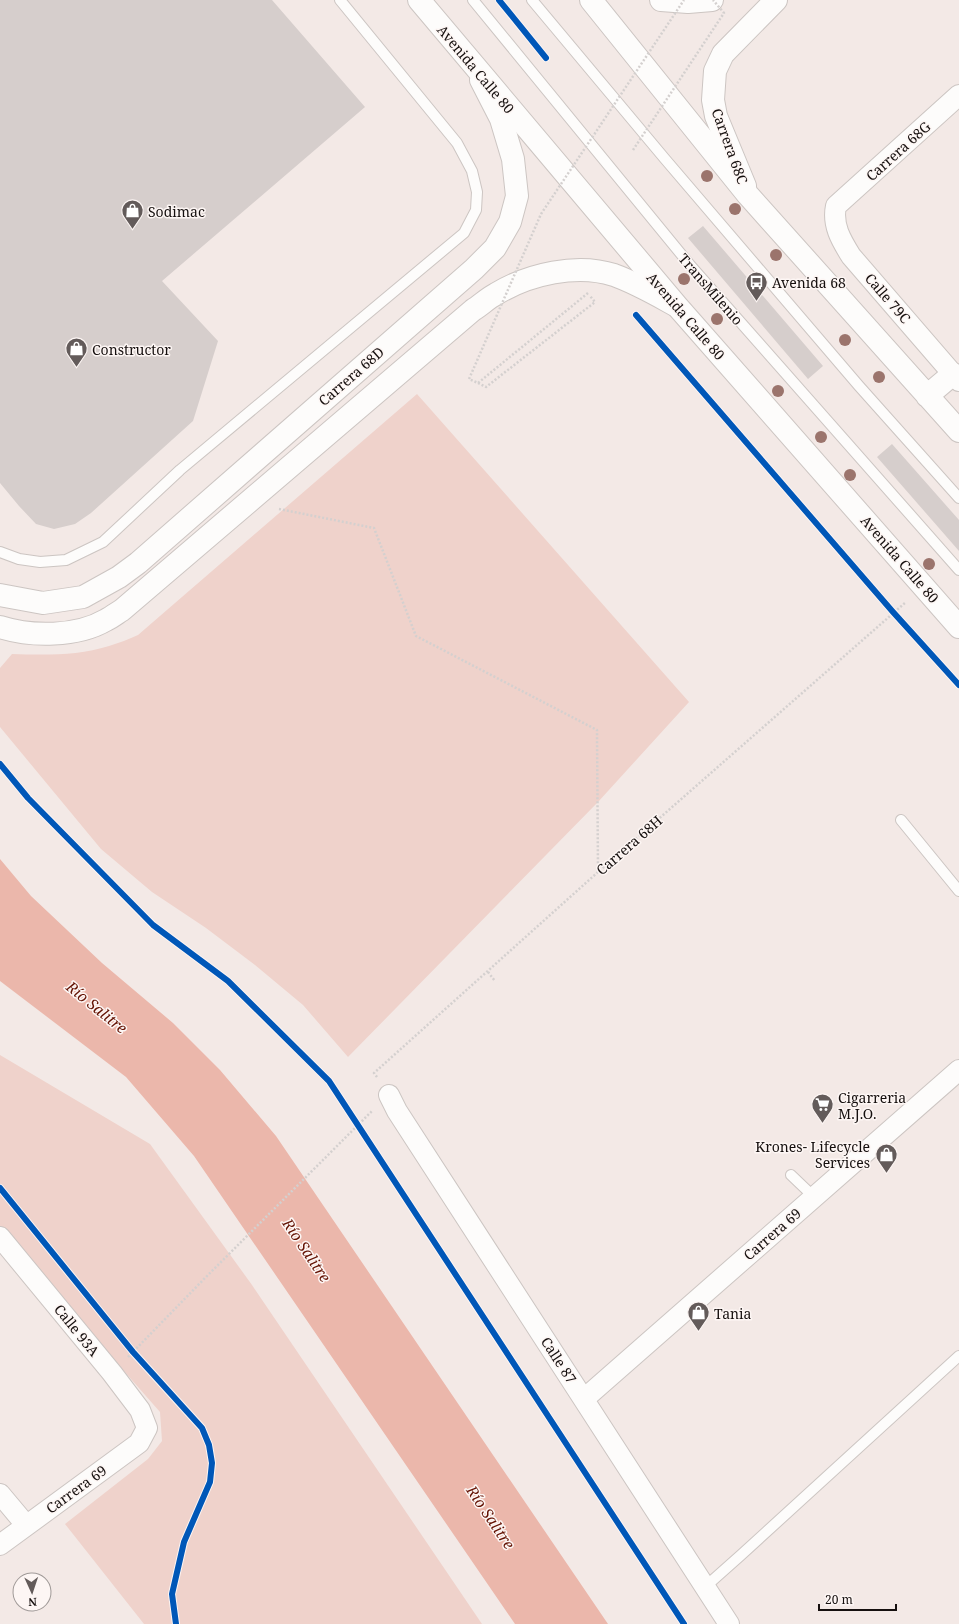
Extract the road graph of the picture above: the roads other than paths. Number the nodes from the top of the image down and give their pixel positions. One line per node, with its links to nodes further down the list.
1 (340, 0): 18 (lane)
2 (419, 0): 9 (main road, Avenida Calle 80)
3 (473, 0): 19 (lane, TransMilenio)
4 (532, 0): 17 (lane)
5 (591, 0): 11 (main road)
6 (661, 0): 7 (main road)
7 (712, 0)
8 (776, 0): 11 (main road, Carrera 68C)
9 (474, 67): 13 (main road, Avenida Calle 80); 20 (main road, Carrera 68D)
10 (959, 95): 12 (street, Carrera 68G)
11 (748, 195): 15 (main road)
12 (836, 206): 14 (street, Calle 79C)
13 (677, 306): 21 (main road, Carrera 68D); 22 (main road, Avenida Calle 80)
14 (956, 377): 15 (main road)
15 (927, 396): 16 (main road)
16 (959, 431)
17 (959, 498)
18 (0, 552)
19 (959, 570)
20 (0, 595)
21 (0, 627)
22 (959, 627)
23 (901, 820): 24 (lane)
24 (959, 891)
25 (959, 1070): 28 (street, Carrera 69)
26 (389, 1095): 31 (street, Calle 87)
27 (791, 1175): 28 (lane)
28 (814, 1197): 31 (street, Carrera 69)
29 (0, 1237): 32 (street, Calle 93A)
30 (959, 1356): 36 (lane)
31 (584, 1399): 36 (street, Calle 87)
32 (147, 1428): 34 (street, Carrera 69)
33 (0, 1494): 34 (street)
34 (26, 1525): 35 (street, Carrera 69)
35 (0, 1545)
36 (705, 1587): 37 (street, Calle 87)
37 (729, 1624)

